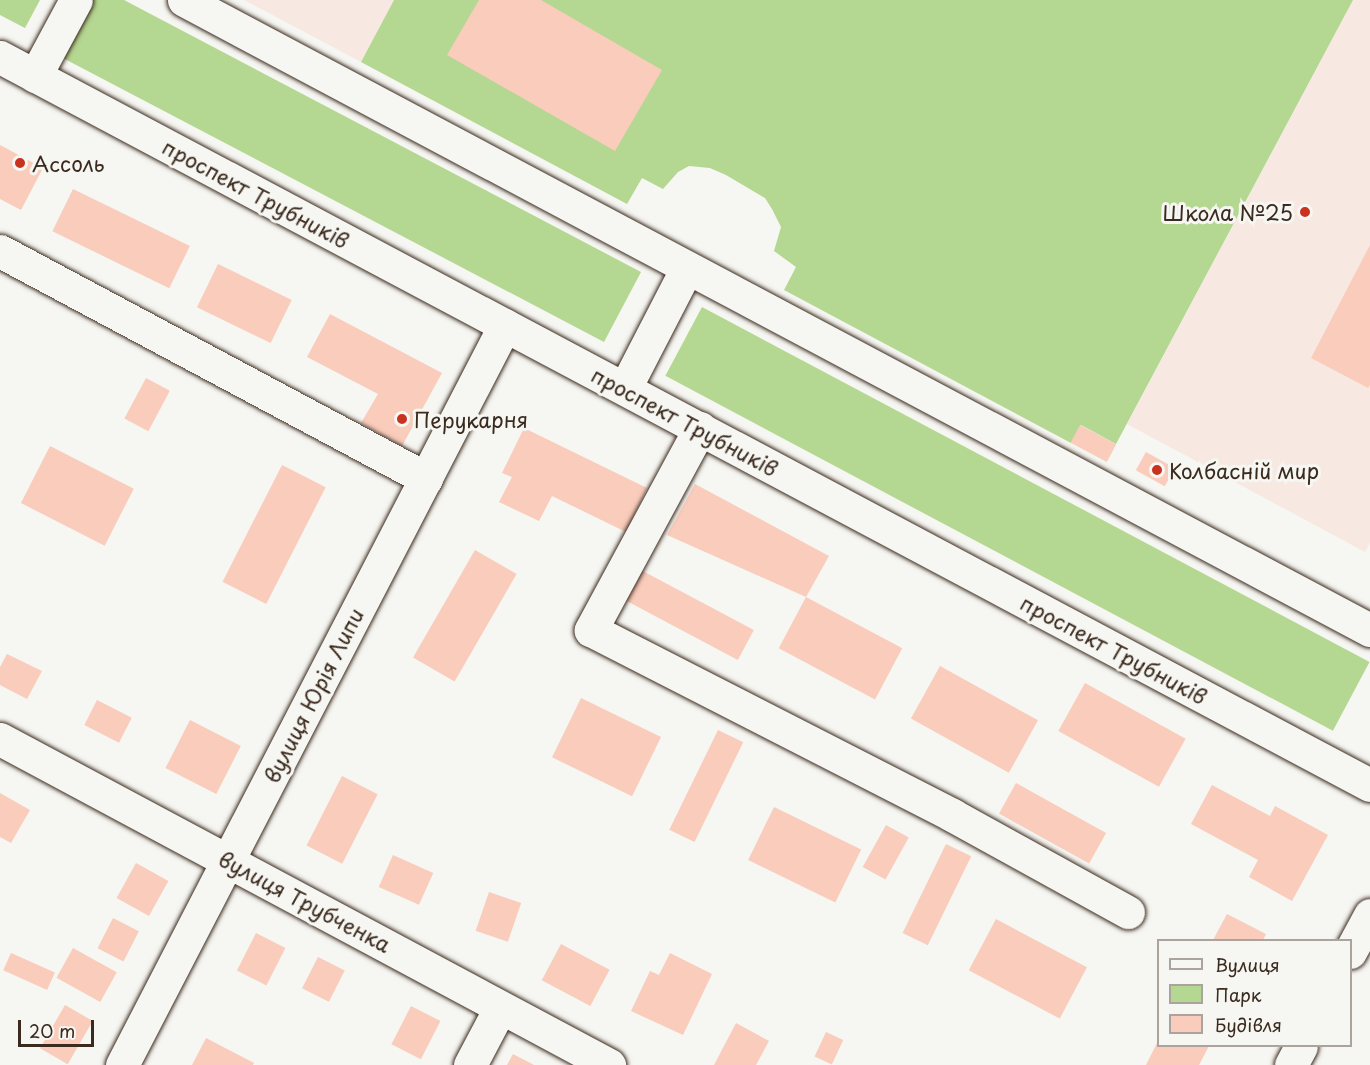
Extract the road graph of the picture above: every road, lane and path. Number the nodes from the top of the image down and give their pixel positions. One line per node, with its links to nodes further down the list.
1 (76, 0): 4 (main road)
2 (184, 0): 6 (main road)
3 (0, 57): 4 (main road, проспект Трубників)
4 (35, 76): 7 (main road, проспект Трубників)
5 (0, 251): 10 (main road)
6 (687, 268): 8 (main road); 11 (main road)
7 (505, 325): 8 (main road, проспект Трубників); 10 (main road, вулиця Юрія Липи)
8 (625, 388): 9 (main road, проспект Трубників)
9 (700, 428): 13 (main road, проспект Трубників); 15 (main road)
10 (426, 478): 14 (main road, вулиця Юрія Липи)
11 (1370, 630)
12 (0, 739): 14 (main road, вулиця Трубченка)
13 (1370, 785)
14 (227, 859): 18 (main road, вулиця Трубченка); 20 (main road, вулиця Юрія Липи)
15 (1128, 912)
16 (1370, 915): 17 (main road)
17 (1352, 948)
18 (501, 1008): 21 (main road); 22 (main road, вулиця Трубченка)
19 (1300, 1047): 23 (main road)
20 (122, 1065)
21 (470, 1065)
22 (609, 1065)
23 (1291, 1065)

